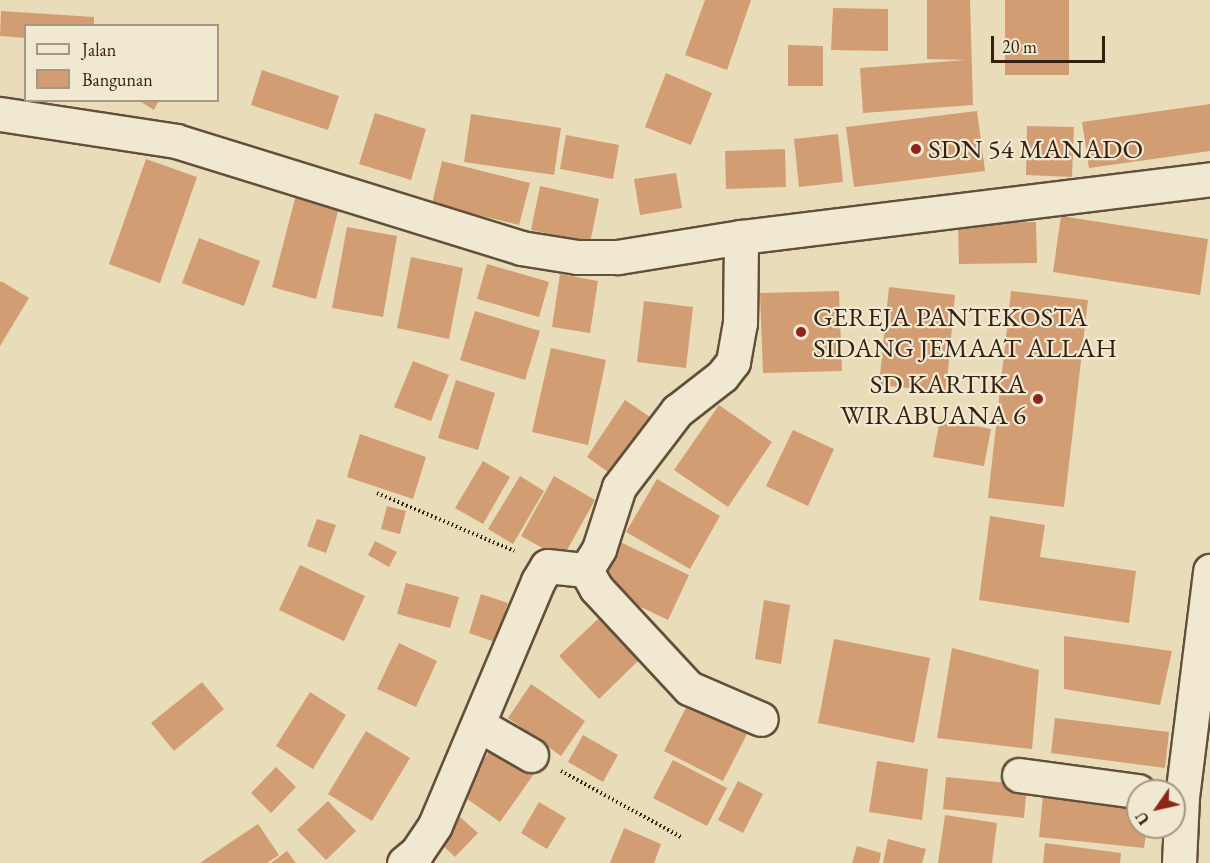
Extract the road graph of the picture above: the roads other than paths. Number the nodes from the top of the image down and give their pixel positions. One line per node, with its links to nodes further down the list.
1 (0, 114): 3 (street)
2 (1210, 179): 3 (street)
3 (741, 237): 4 (street)
4 (586, 570): 6 (street); 7 (street)
5 (1210, 571): 10 (street)
6 (761, 719)
7 (479, 725): 8 (street); 13 (street)
8 (531, 754)
9 (1019, 775): 11 (street)
10 (1181, 779)
11 (1126, 789)
12 (1179, 839): 14 (street)
13 (404, 863)
14 (1179, 863)

